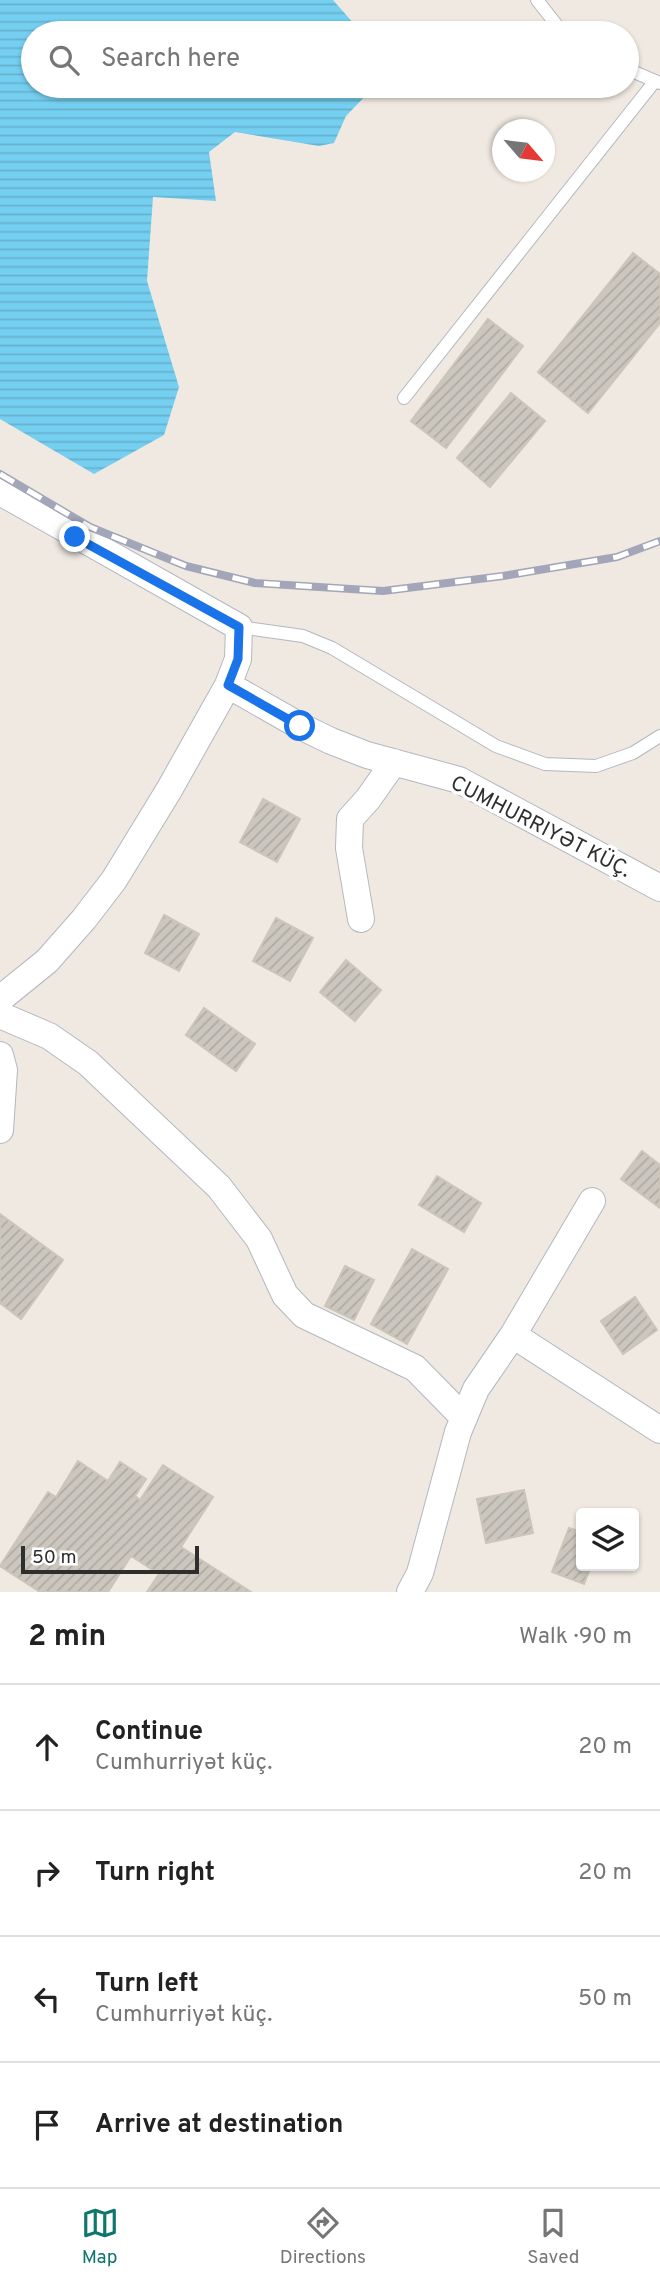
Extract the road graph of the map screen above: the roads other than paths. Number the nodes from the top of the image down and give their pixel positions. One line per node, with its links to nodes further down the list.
1 (537, 0): 2 (lane)
2 (554, 21)
3 (639, 74): 4 (lane)
4 (657, 82): 5 (lane)
5 (404, 398)
6 (0, 492): 7 (street)
7 (239, 627): 8 (street); 9 (lane)
8 (228, 685): 10 (street, CUMHURRIYƏT KÜÇ.); 13 (street)
9 (660, 736)
10 (394, 762): 11 (street, CUMHURRIYƏT KÜÇ.); 12 (street)
11 (660, 888)
12 (361, 919)
13 (0, 999)
14 (0, 1014): 19 (street)
15 (0, 1055): 16 (street)
16 (0, 1130)
17 (592, 1201): 18 (street)
18 (513, 1335): 19 (street); 20 (street)
19 (464, 1419): 21 (street)
20 (660, 1430)
21 (410, 1592)

